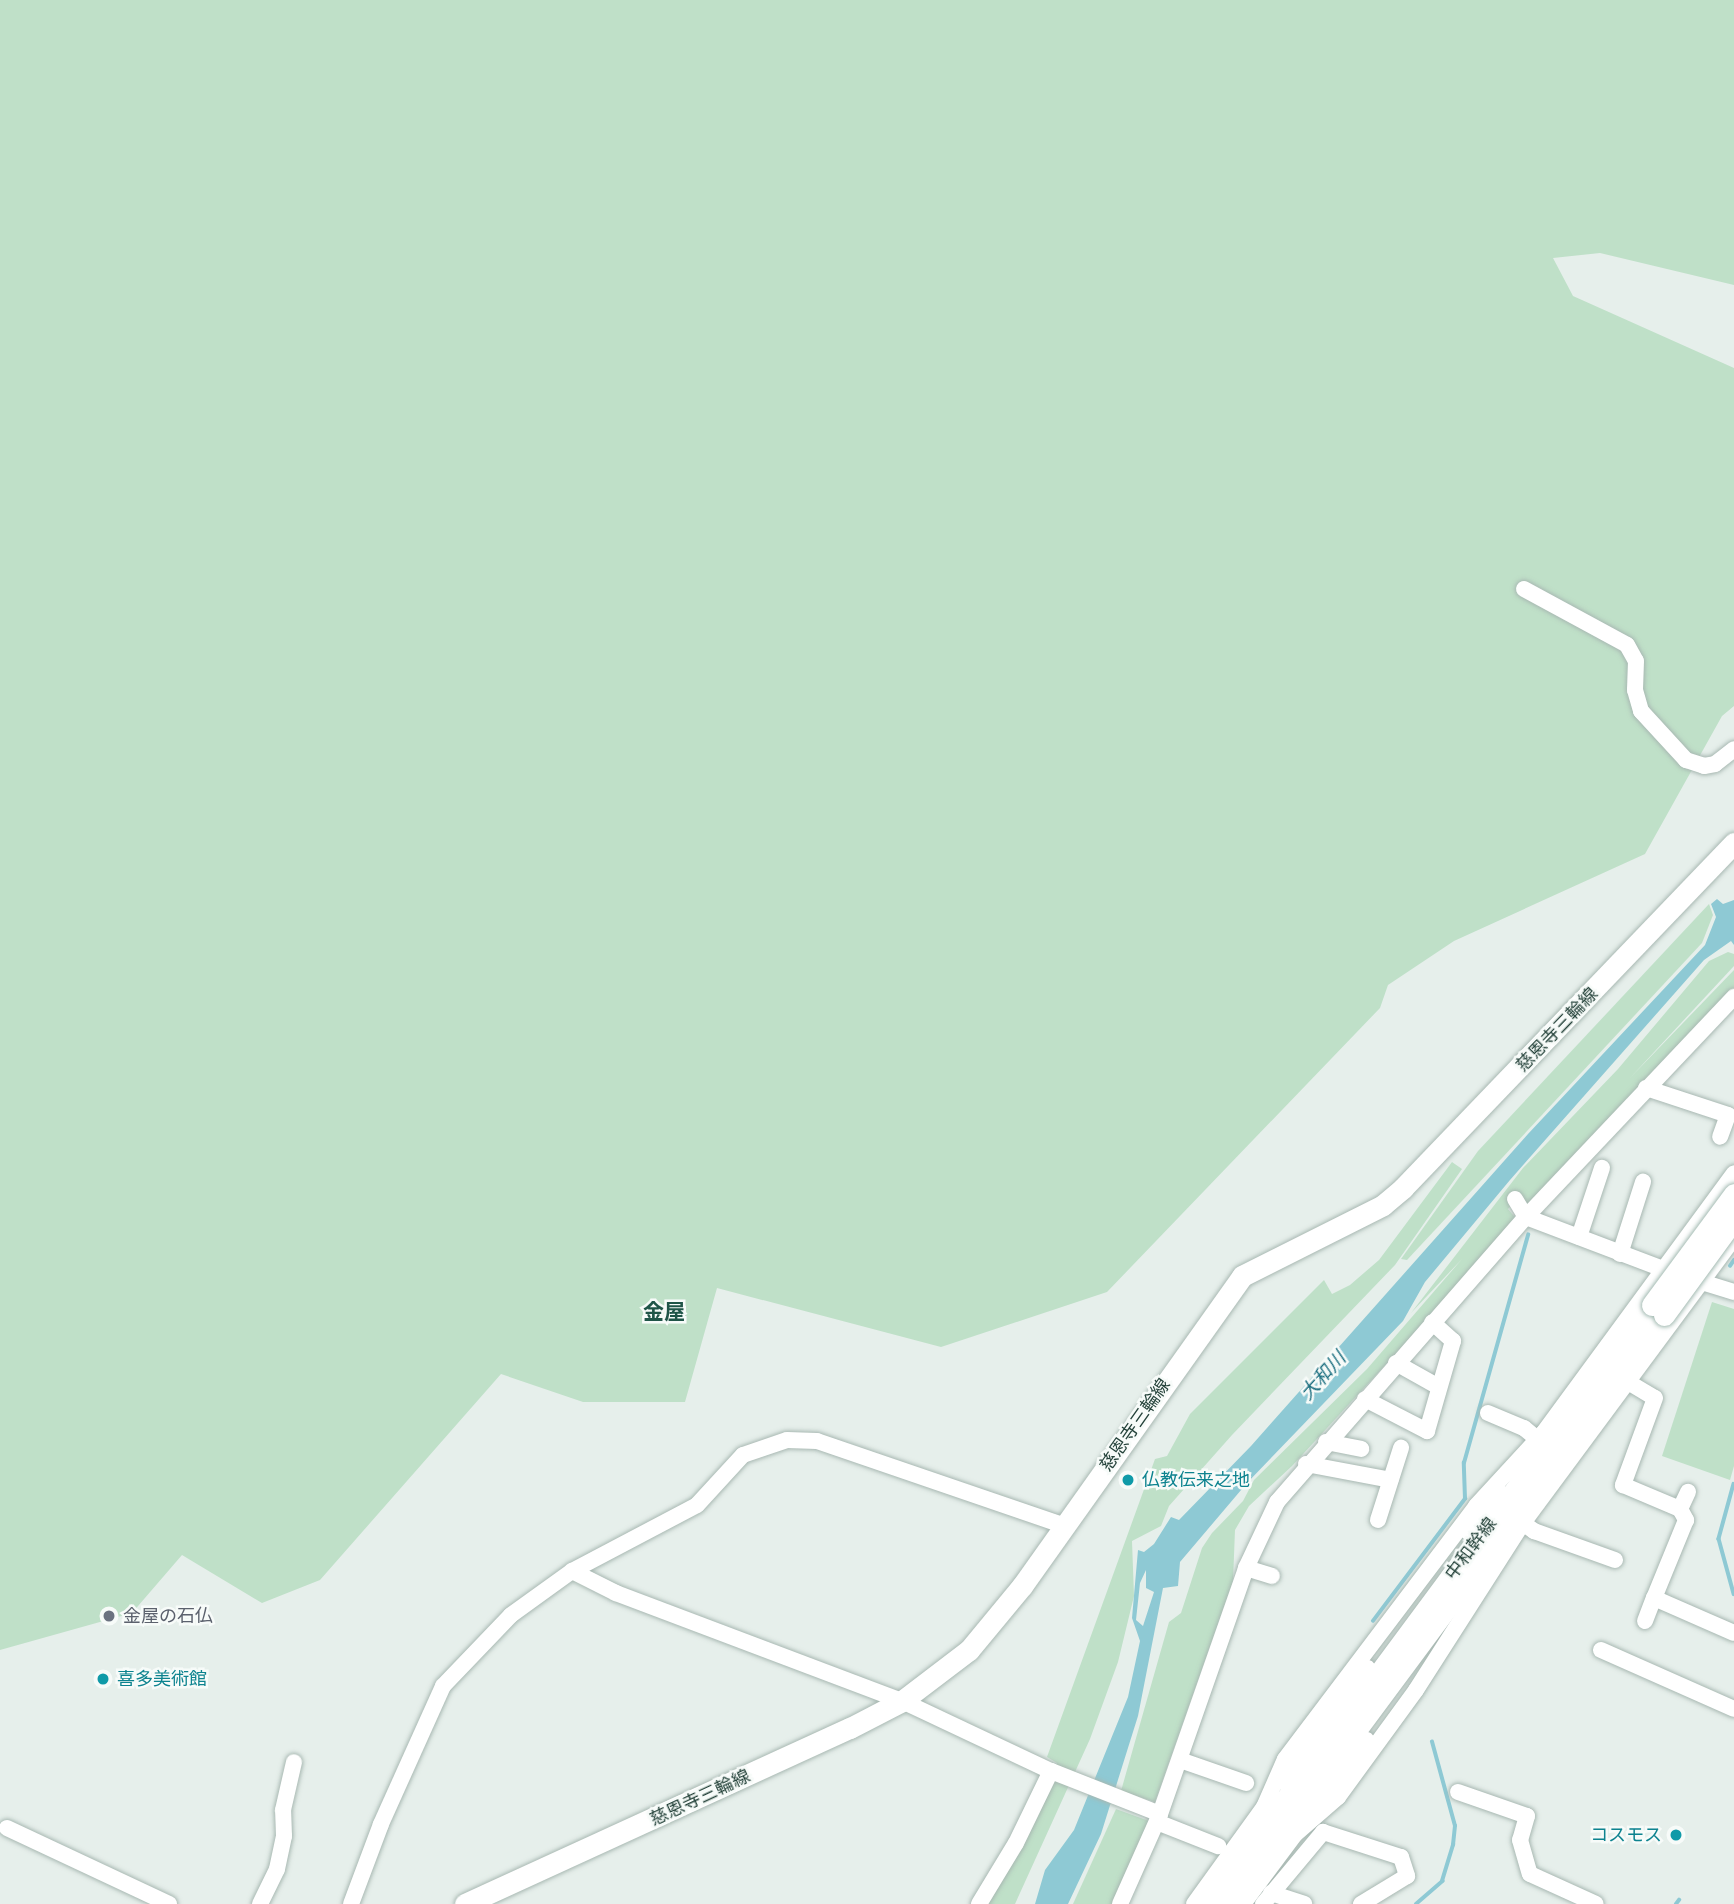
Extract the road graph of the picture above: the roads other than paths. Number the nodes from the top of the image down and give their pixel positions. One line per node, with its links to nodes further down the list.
1 (1524, 589): 2 (street)
2 (1734, 749)
3 (1734, 843): 37 (main road, 慈恩寺三輪線)
4 (1734, 997): 5 (street)
5 (1646, 1088): 6 (street); 12 (street)
6 (1720, 1137)
7 (1602, 1168): 14 (street)
8 (1734, 1174): 17 (street)
9 (1643, 1182): 16 (street)
10 (1734, 1194): 20 (main road, 中和幹線, bridge)
11 (1515, 1199): 12 (street)
12 (1526, 1217): 14 (street); 21 (street)
13 (1734, 1219): 20 (main road, 中和幹線, bridge)
14 (1579, 1237): 16 (street)
15 (1734, 1238): 18 (street)
16 (1620, 1254): 17 (street)
17 (1664, 1270): 18 (street); 28 (street)
18 (1701, 1282): 19 (street); 23 (street)
19 (1734, 1292)
20 (1658, 1310): 28 (main road, 中和幹線); 38 (main road, 中和幹線)
21 (1432, 1322): 22 (street); 24 (street)
22 (1396, 1363): 24 (street); 25 (street)
23 (1628, 1382): 34 (street); 36 (street)
24 (1439, 1387): 25 (street)
25 (1364, 1399): 27 (street)
26 (1488, 1413): 28 (street)
27 (1326, 1442): 30 (street); 31 (street)
28 (1542, 1443): 65 (street); 66 (main road, 中和幹線)
29 (1401, 1448): 32 (street)
30 (1361, 1449)
31 (1306, 1464): 32 (street); 40 (street)
32 (1391, 1480): 35 (street)
33 (1688, 1492): 34 (street)
34 (1680, 1509): 43 (street)
35 (1378, 1520)
36 (1523, 1523): 39 (street); 56 (street)
37 (1065, 1526): 41 (street); 47 (main road, 慈恩寺三輪線)
38 (1489, 1550): 56 (street); 67 (main road, 中和幹線)
39 (1615, 1560)
40 (1246, 1568): 42 (street); 49 (street)
41 (572, 1571): 47 (street); 61 (street)
42 (1272, 1576)
43 (1654, 1598): 44 (street); 45 (street)
44 (1645, 1621)
45 (1734, 1633)
46 (1601, 1650): 48 (street)
47 (902, 1701): 51 (street); 62 (main road, 慈恩寺三輪線)
48 (1734, 1709)
49 (1180, 1760): 52 (street); 54 (street)
50 (294, 1762): 60 (street)
51 (1051, 1771): 54 (street); 63 (street)
52 (1246, 1783)
53 (1458, 1792): 71 (street)
54 (1158, 1818): 57 (street); 64 (street)
55 (7, 1828): 59 (street)
56 (1292, 1837): 68 (street)
57 (1217, 1846)
58 (1267, 1899): 69 (street); 70 (street)
59 (169, 1904)
60 (260, 1904)
61 (351, 1904)
62 (465, 1904)
63 (979, 1904)
64 (1120, 1904)
65 (1194, 1904)
66 (1208, 1904)
67 (1227, 1904)
68 (1243, 1904)
69 (1304, 1904)
70 (1361, 1904)
71 (1597, 1904)

